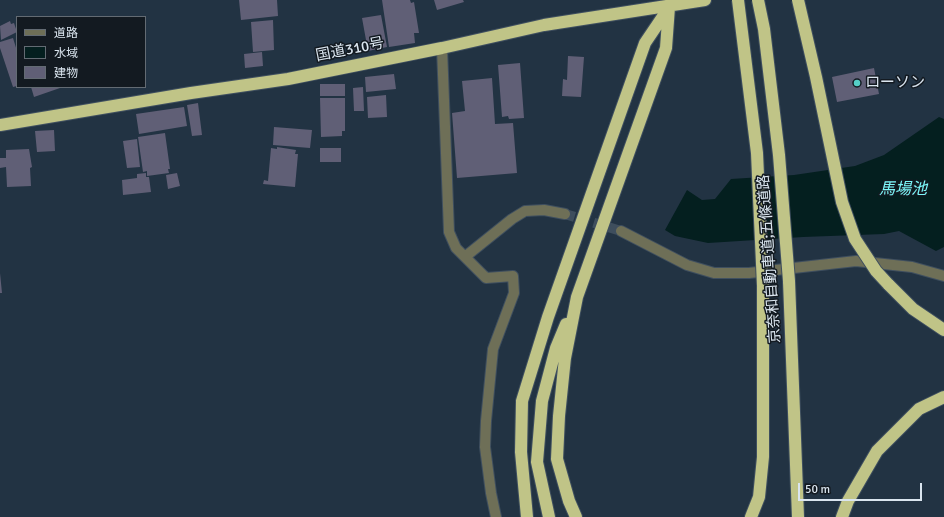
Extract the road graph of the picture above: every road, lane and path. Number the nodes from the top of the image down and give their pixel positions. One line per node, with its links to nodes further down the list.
1 (705, 0): 5 (highway, 国道310号)
2 (738, 0): 19 (highway, bridge)
3 (758, 0): 20 (highway, 京奈和自動車道;五條道路, bridge)
4 (798, 0): 13 (highway, bridge)
5 (670, 3): 6 (highway, 国道310号); 12 (highway); 16 (highway)
6 (442, 48): 7 (highway, 国道310号); 10 (street)
7 (0, 125)
8 (565, 214): 10 (street)
9 (621, 231): 11 (street)
10 (466, 256): 15 (street)
11 (944, 276)
12 (577, 297): 17 (highway); 18 (highway)
13 (944, 330)
14 (944, 397): 21 (highway)
15 (496, 517)
16 (527, 517)
17 (549, 517)
18 (576, 517)
19 (751, 517)
20 (798, 517)
21 (842, 517)

